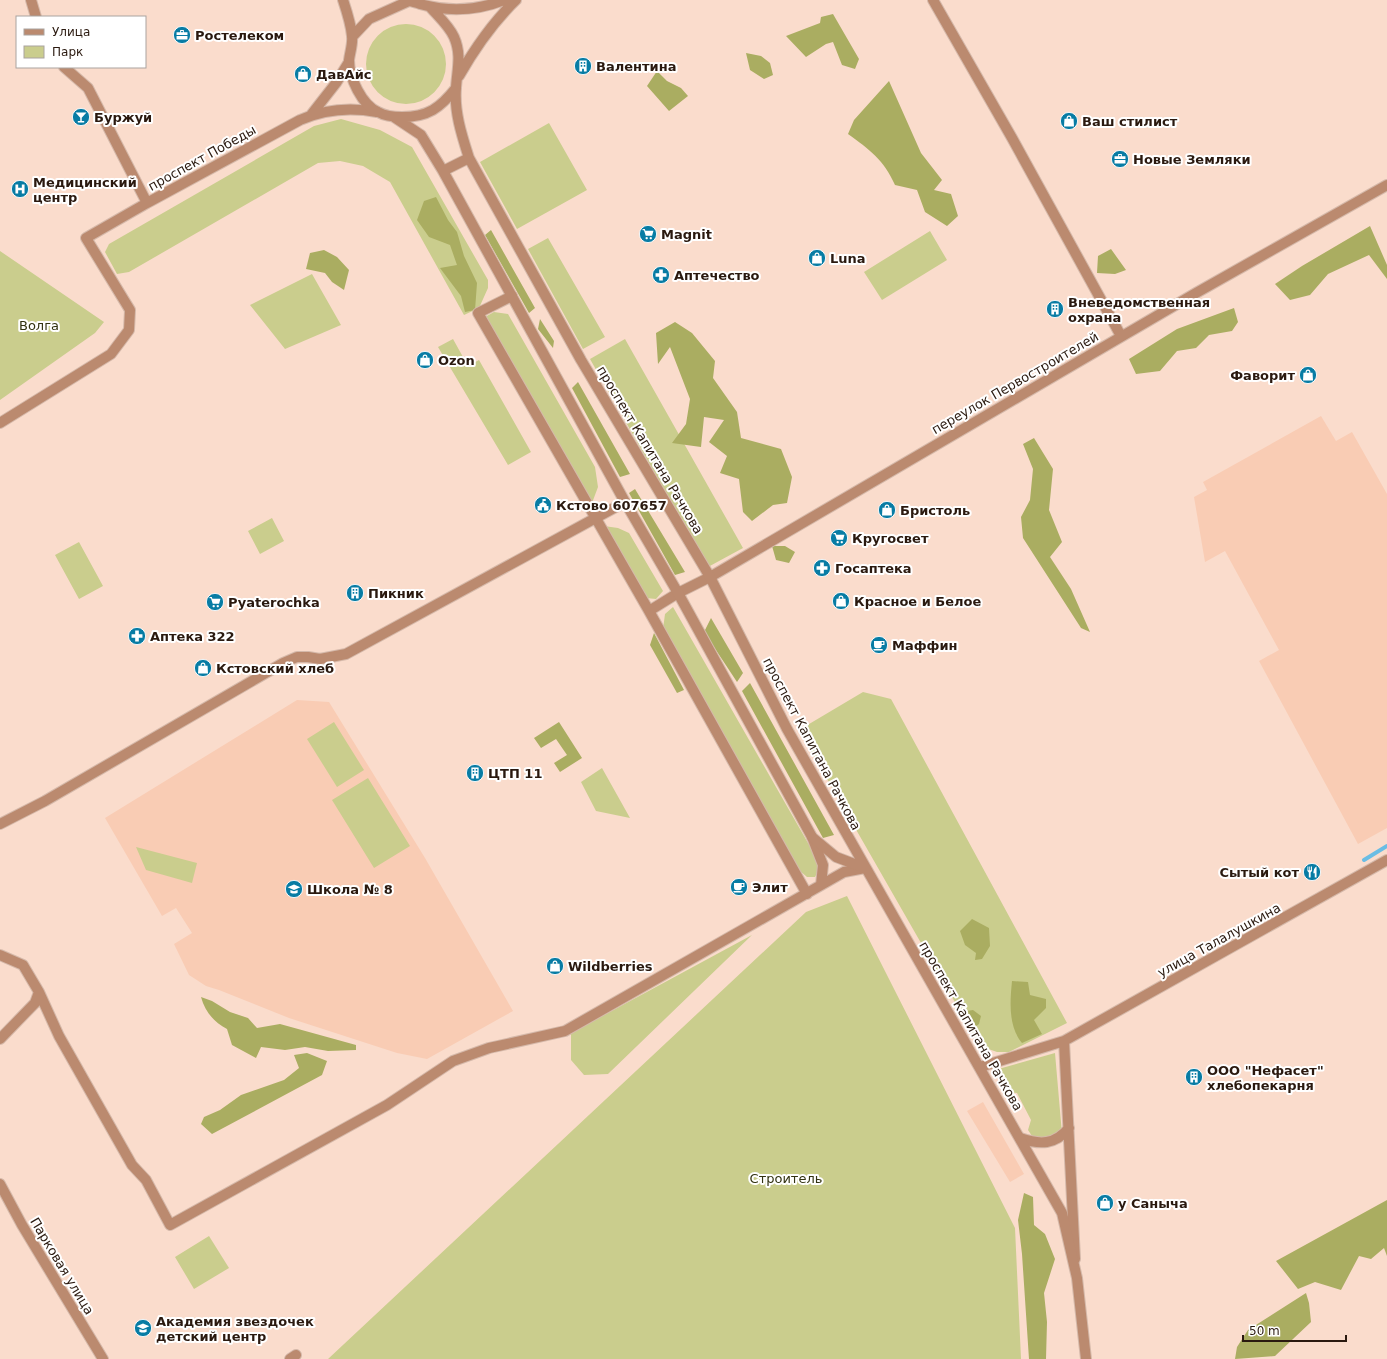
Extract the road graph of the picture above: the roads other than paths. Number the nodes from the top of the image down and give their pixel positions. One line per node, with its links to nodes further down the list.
1 (32, 0): 8 (street)
2 (343, 0): 9 (street)
3 (504, 0): 7 (street)
4 (516, 0): 12 (street)
5 (933, 0): 21 (street)
6 (408, 1): 7 (street); 9 (street)
7 (431, 8): 12 (street)
8 (36, 16)
9 (352, 37): 10 (street)
10 (349, 62): 13 (street); 14 (street)
11 (65, 68): 19 (street)
12 (457, 83): 15 (street); 16 (street, проспект Капитана Рачкова)
13 (377, 112): 14 (street); 15 (street)
14 (311, 115): 19 (street, проспект Победы)
15 (394, 117): 17 (street)
16 (469, 158): 17 (street); 25 (street, проспект Капитана Рачкова)
17 (443, 171): 20 (street)
18 (1387, 185): 21 (street, переулок Первостроителей)
19 (147, 203): 22 (street, проспект Победы)
20 (512, 296): 23 (street); 24 (street)
21 (1121, 336): 25 (street, переулок Первостроителей)
22 (0, 423)
23 (625, 502): 24 (street); 26 (street)
24 (595, 518): 27 (street); 28 (street)
25 (710, 577): 26 (street, переулок Первостроителей); 31 (street, проспект Капитана Рачкова)
26 (678, 593): 27 (street, переулок Первостроителей); 29 (street)
27 (649, 611): 33 (street)
28 (0, 824)
29 (812, 837): 31 (street); 32 (street)
30 (1387, 860): 37 (street, улица Талалушкина)
31 (865, 868): 32 (street); 38 (street, проспект Капитана Рачкова)
32 (822, 885): 33 (street)
33 (807, 894): 35 (street)
34 (0, 955): 35 (street)
35 (39, 992): 36 (street)
36 (0, 1039)
37 (1064, 1041): 38 (street, улица Талалушкина); 39 (street)
38 (980, 1066): 40 (street, проспект Капитана Рачкова)
39 (1069, 1128): 40 (street); 42 (street)
40 (1020, 1138): 42 (street, проспект Капитана Рачкова)
41 (0, 1184): 43 (street, Парковая улица)
42 (1075, 1269): 44 (street, проспект Капитана Рачкова)
43 (103, 1359)
44 (1086, 1359)

